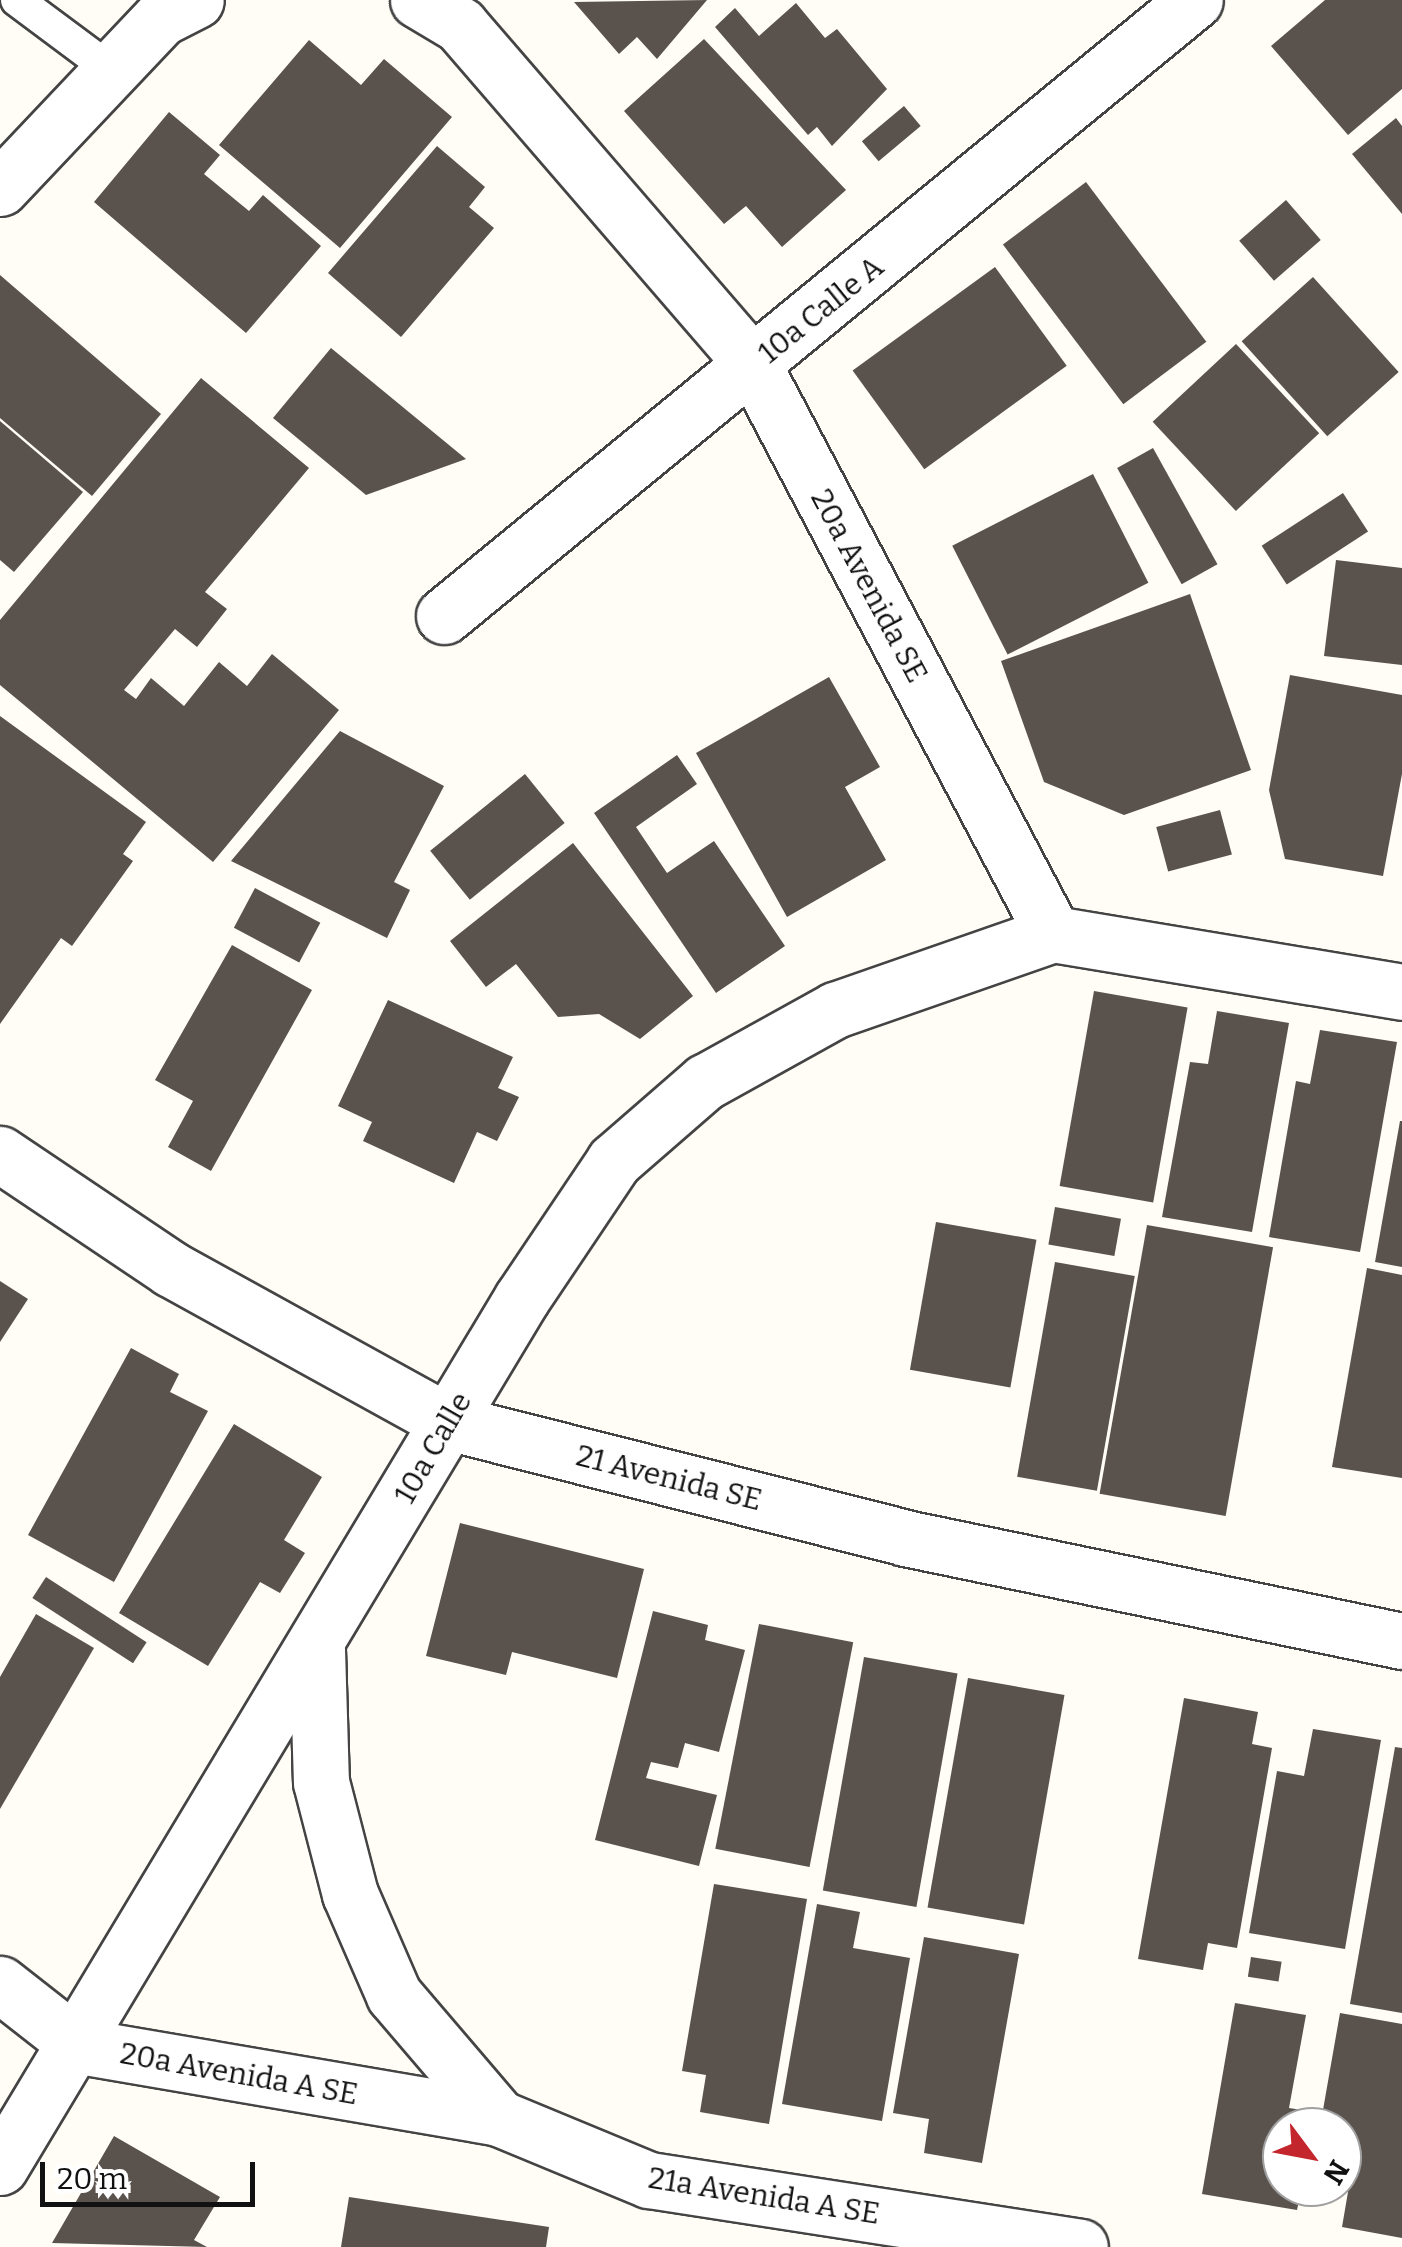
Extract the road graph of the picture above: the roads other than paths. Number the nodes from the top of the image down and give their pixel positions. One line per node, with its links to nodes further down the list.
1 (18, 0): 5 (lane)
2 (196, 0): 5 (street)
3 (418, 0): 7 (street, 20a Avenida SE)
4 (1195, 0): 7 (street, 10a Calle A)
5 (111, 70): 6 (street)
6 (0, 188)
7 (753, 365): 8 (street, 10a Calle A); 9 (street, 20a Avenida SE)
8 (444, 616)
9 (1054, 934): 10 (street); 12 (street, 10a Calle)
10 (1402, 992)
11 (0, 1154): 12 (street, 21 Avenida SE)
12 (448, 1422): 13 (street, 21 Avenida SE); 14 (street, 10a Calle)
13 (1402, 1641)
14 (316, 1649): 16 (street, 10a Calle); 17 (street, 21a Avenida A SE)
15 (0, 1984): 16 (street, 20a Avenida A SE)
16 (80, 2046): 17 (street, 20a Avenida A SE); 18 (street, 10a Calle)
17 (498, 2118): 19 (street, 21a Avenida A SE)
18 (0, 2168)
19 (1080, 2247)

